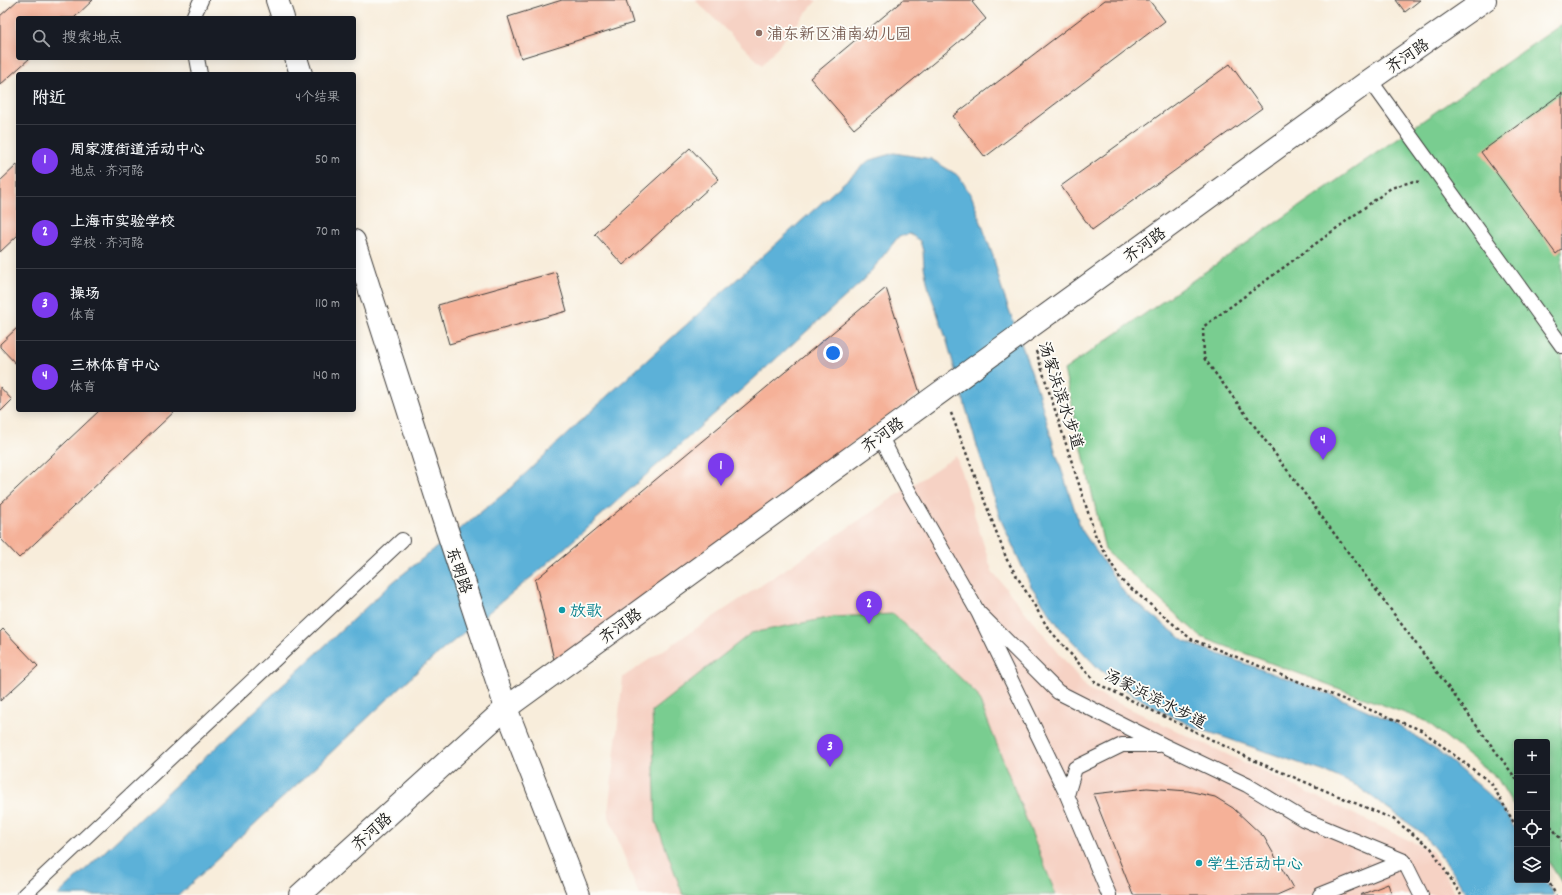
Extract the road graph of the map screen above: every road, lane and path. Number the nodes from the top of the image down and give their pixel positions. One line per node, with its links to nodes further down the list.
1 (201, 0): 4 (lane)
2 (277, 0): 5 (street)
3 (1484, 0): 10 (street, 齐河路)
4 (194, 16)
5 (282, 16)
6 (197, 60): 8 (lane)
7 (297, 60): 9 (street)
8 (200, 72)
9 (300, 72)
10 (1370, 80): 13 (street, 齐河路); 14 (lane)
11 (1414, 181): 21 (path)
12 (356, 247): 19 (street, 东明路)
13 (1028, 328): 15 (street, 齐河路); 23 (path, 汤家浜滨水步道)
14 (1562, 346)
15 (942, 390): 16 (street, 齐河路); 34 (path, 汤家浜滨水步道)
16 (880, 435): 18 (lane); 19 (street, 齐河路)
17 (402, 540): 28 (lane)
18 (978, 612): 20 (lane); 22 (lane)
19 (506, 708): 29 (street, 齐河路); 30 (street, 东明路)
20 (1163, 745): 22 (lane); 26 (lane)
21 (1514, 776)
22 (1067, 795): 31 (lane)
23 (1514, 823)
24 (1550, 825): 25 (path)
25 (1562, 841)
26 (1404, 861): 32 (lane); 33 (lane)
27 (1549, 883): 35 (path)
28 (24, 895)
29 (300, 895)
30 (579, 895)
31 (1109, 895)
32 (1320, 895)
33 (1421, 895)
34 (1461, 895)
35 (1556, 895)

